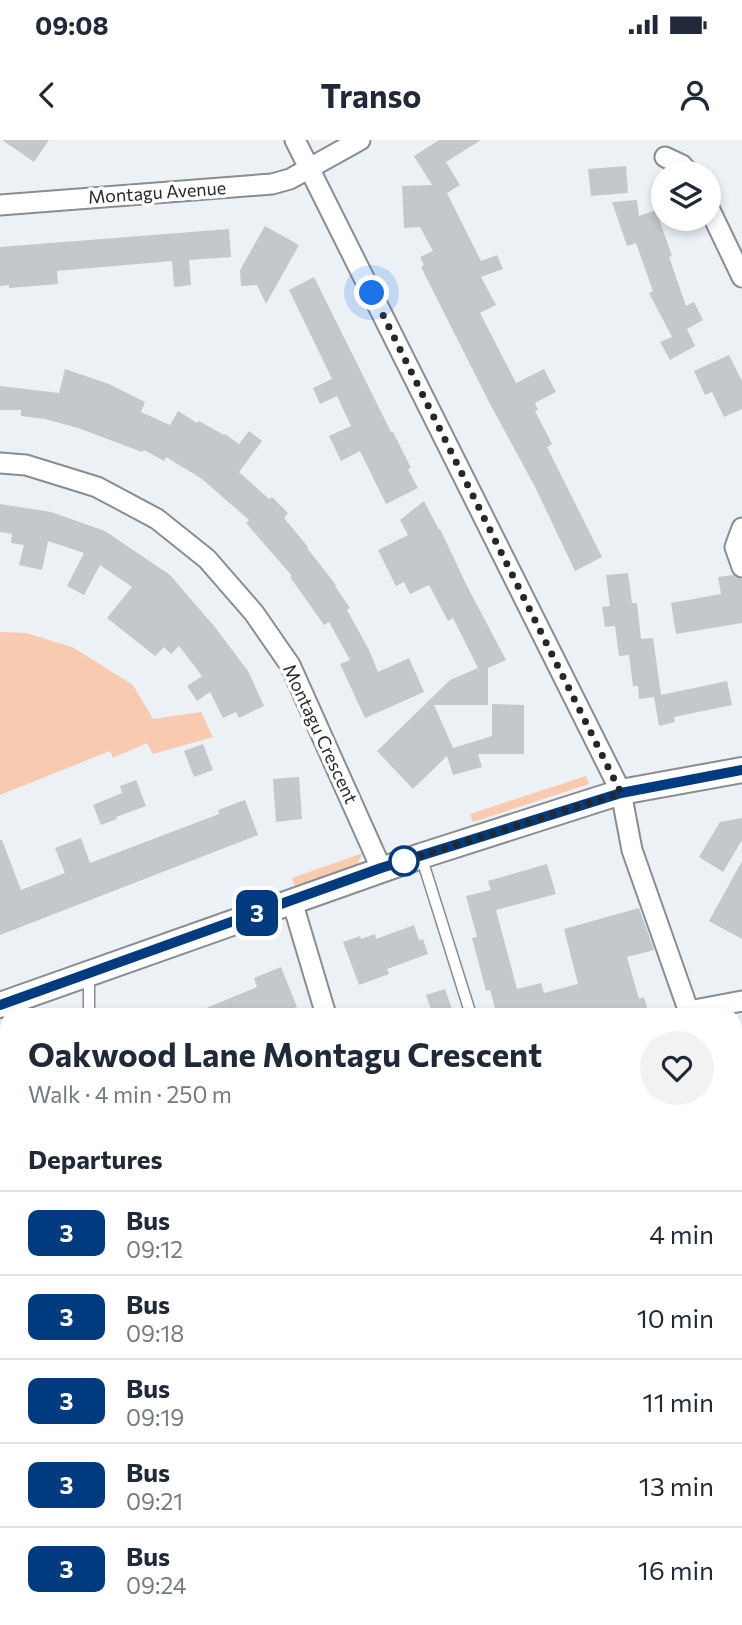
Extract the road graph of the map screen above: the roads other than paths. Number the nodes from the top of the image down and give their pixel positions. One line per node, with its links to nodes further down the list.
1 (295, 140): 5 (street)
2 (360, 140): 5 (street, Montagu Avenue)
3 (665, 157): 4 (street)
4 (675, 161)
5 (310, 168): 6 (street, Montagu Avenue); 13 (street)
6 (0, 205)
7 (720, 231): 8 (street)
8 (742, 277)
9 (0, 463): 15 (street, Montagu Crescent)
10 (742, 528): 11 (street)
11 (742, 567)
12 (742, 770): 13 (street)
13 (621, 793): 14 (street); 23 (street)
14 (421, 856): 15 (street); 22 (lane)
15 (381, 868): 16 (street)
16 (292, 901): 17 (street); 21 (street)
17 (89, 974): 19 (street); 20 (lane)
18 (742, 1001): 24 (street)
19 (0, 1005)
20 (89, 1008)
21 (324, 1008)
22 (469, 1008)
23 (687, 1008)
24 (711, 1008)

